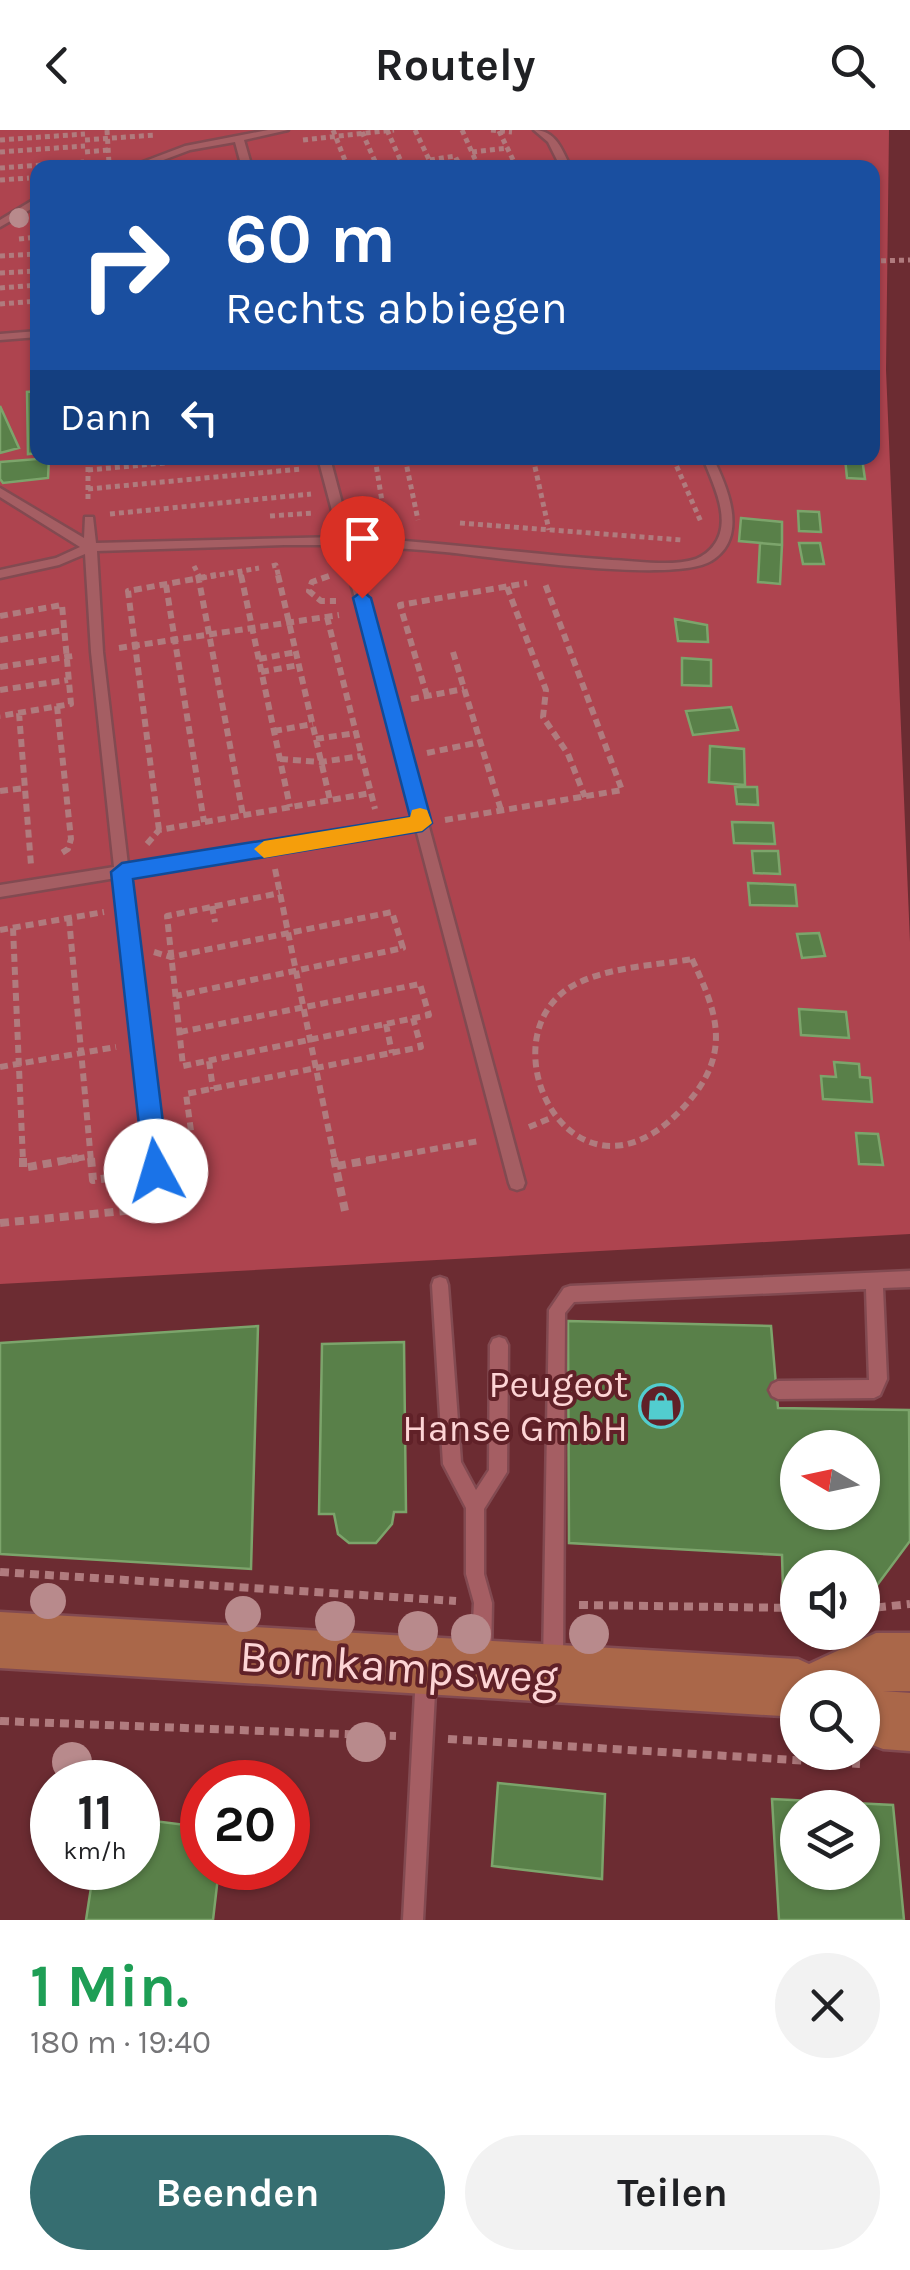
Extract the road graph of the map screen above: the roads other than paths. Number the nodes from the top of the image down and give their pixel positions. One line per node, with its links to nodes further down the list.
1 (282, 130): 3 (lane)
2 (539, 130): 6 (lane)
3 (239, 138): 4 (lane); 5 (lane)
4 (154, 160)
5 (245, 160)
6 (562, 160)
7 (30, 205): 8 (lane)
8 (0, 224)
9 (30, 335): 10 (lane)
10 (0, 338)
11 (327, 465): 15 (lane)
12 (712, 465): 15 (lane)
13 (0, 492): 16 (lane)
14 (88, 518): 16 (lane)
15 (346, 541): 16 (lane); 18 (lane)
16 (90, 547): 17 (lane); 19 (lane)
17 (0, 574)
18 (422, 823): 19 (lane); 21 (lane)
19 (122, 872): 20 (lane); 22 (lane)
20 (0, 892)
21 (517, 1183)
22 (160, 1207)
23 (910, 1280): 24 (lane)
24 (874, 1281): 27 (lane); 33 (lane)
25 (440, 1285): 28 (lane)
26 (499, 1345): 28 (lane)
27 (778, 1390)
28 (474, 1507): 31 (lane)
29 (0, 1640): 31 (main road, Bornkampsweg)
30 (910, 1662): 32 (main road)
31 (454, 1670): 33 (main road, Bornkampsweg); 37 (lane)
32 (859, 1670)
33 (554, 1676): 34 (main road, Bornkampsweg)
34 (780, 1687)
35 (880, 1722): 36 (main road)
36 (910, 1722)
37 (414, 1920)

